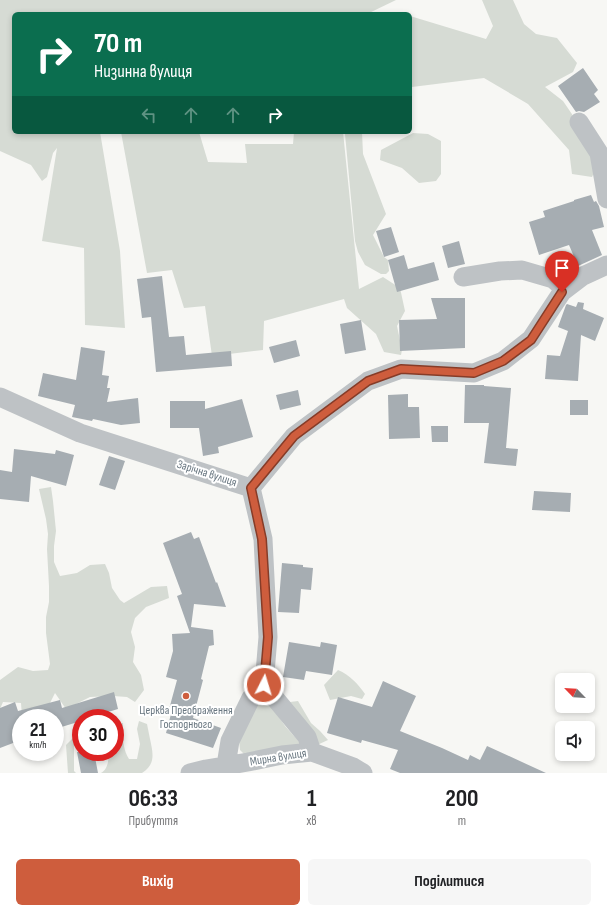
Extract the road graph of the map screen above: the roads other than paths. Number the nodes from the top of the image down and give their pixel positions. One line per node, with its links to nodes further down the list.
1 (579, 122): 2 (street)
2 (607, 199)
3 (607, 266): 5 (street)
4 (463, 277): 5 (street)
5 (565, 289): 7 (street)
6 (0, 397): 7 (street, Зарічна вулиця)
7 (251, 488): 8 (street, Зарічна вулиця)
8 (264, 685): 9 (street); 10 (street)
9 (312, 752): 10 (street, Мирна вулиця); 12 (street, Мирна вулиця)
10 (226, 765): 11 (street, Мирна вулиця)
11 (190, 773)
12 (363, 773)

